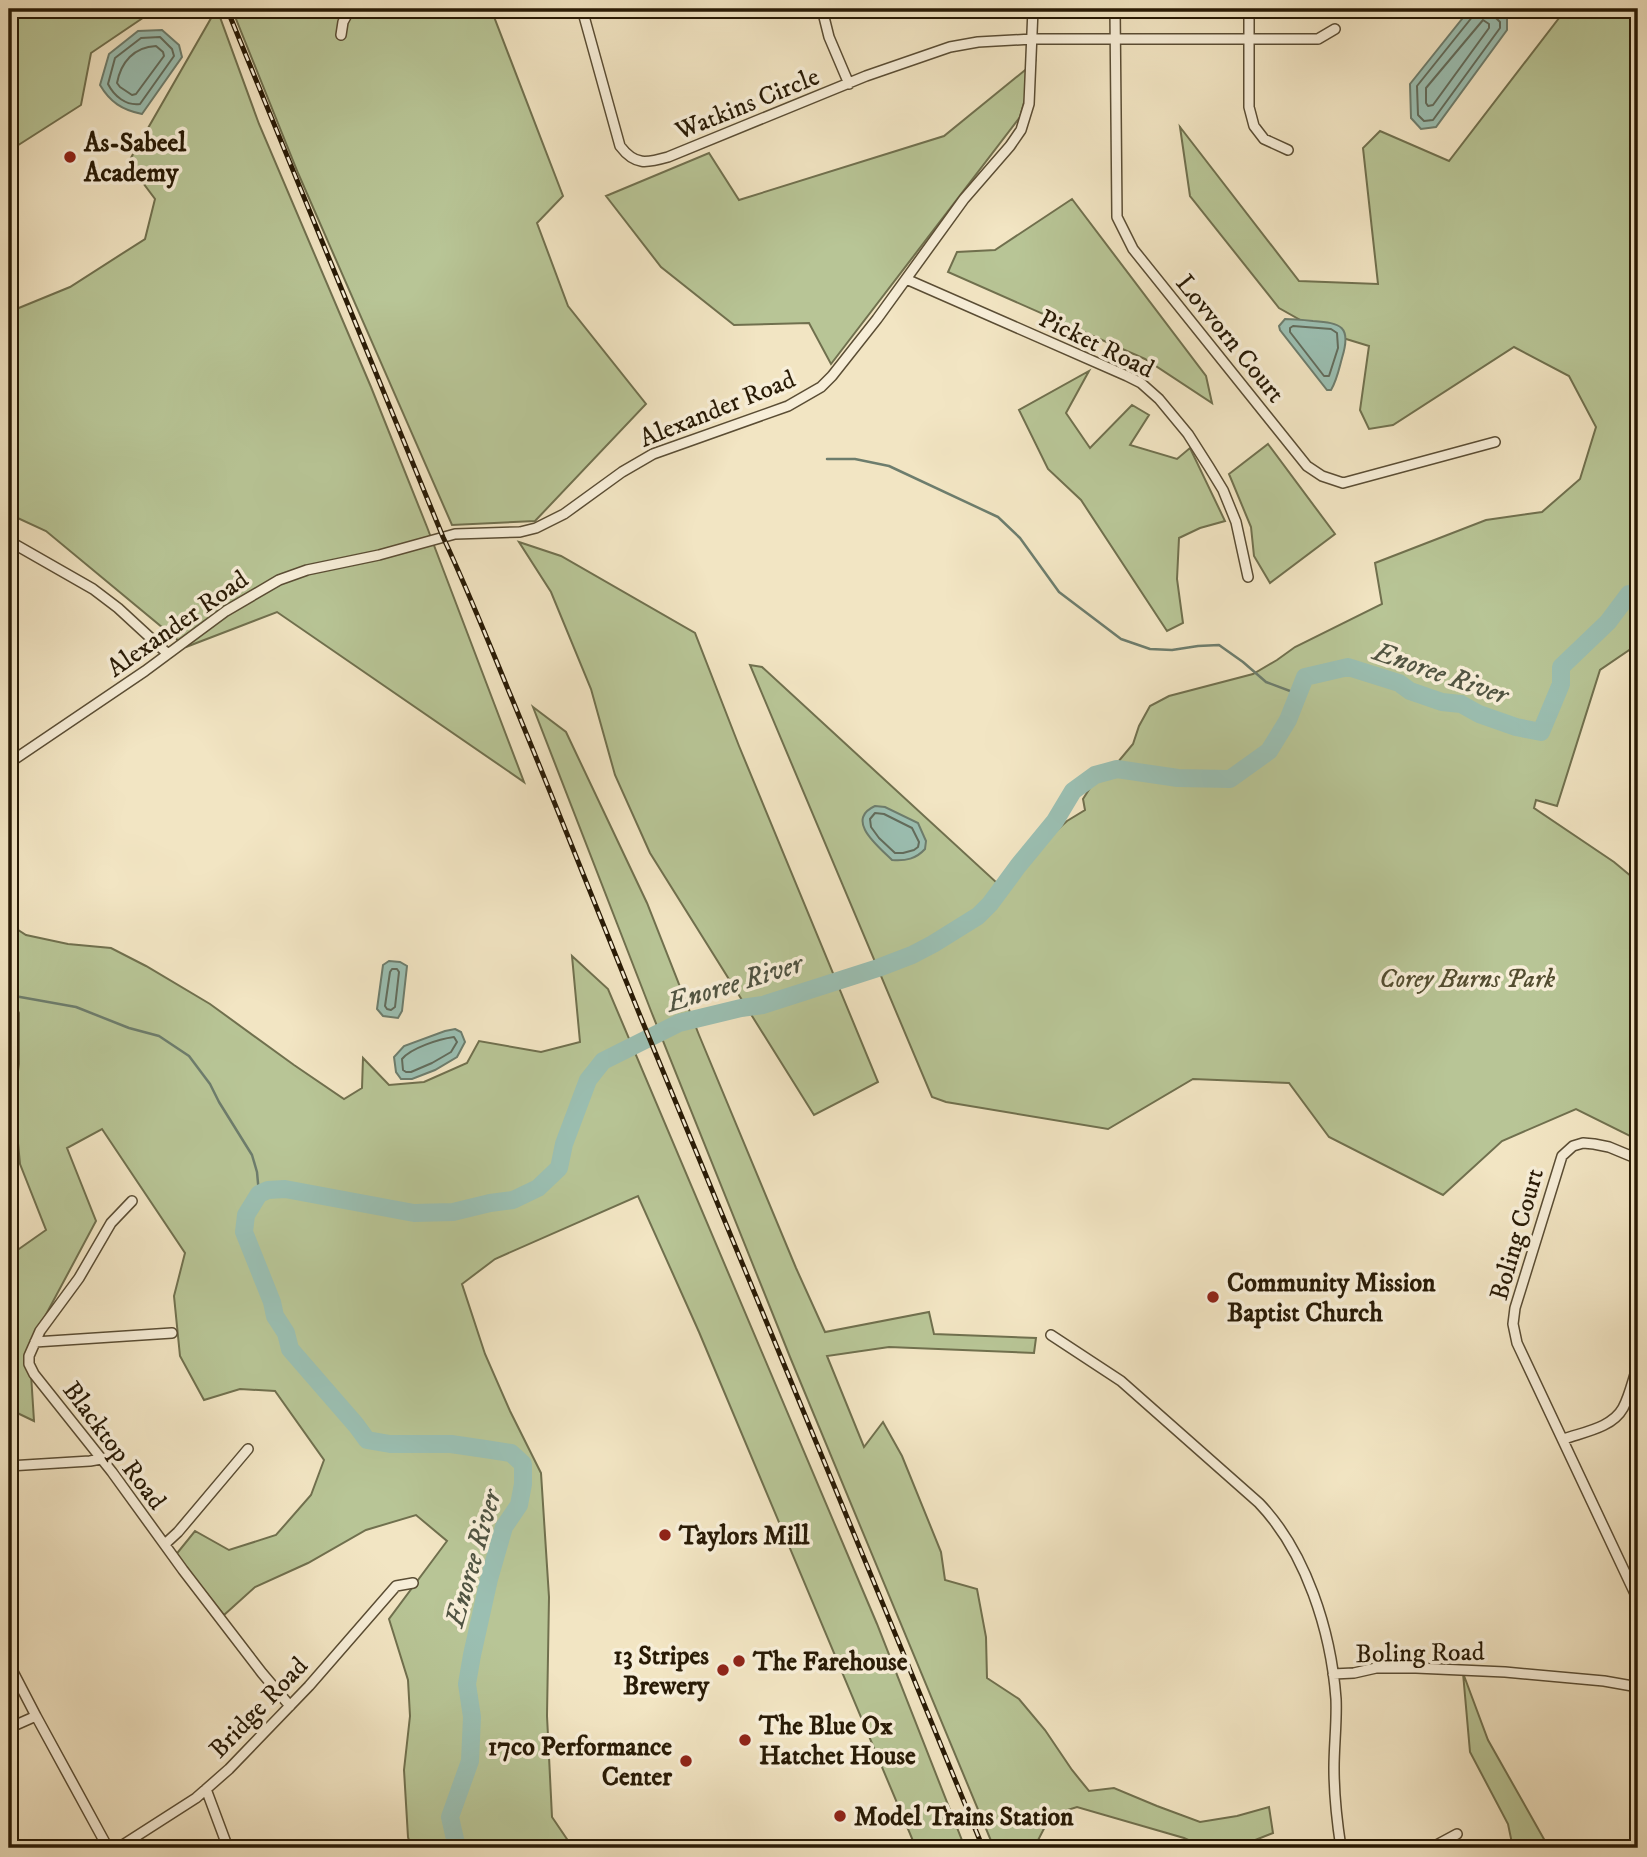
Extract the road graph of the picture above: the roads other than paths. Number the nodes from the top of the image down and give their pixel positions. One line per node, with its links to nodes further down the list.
1 (350, 9): 8 (street)
2 (582, 9): 12 (street, Watkins Circle)
3 (822, 9): 12 (street)
4 (1033, 9): 9 (street, Alexander Road)
5 (1115, 9): 10 (street, Lovvorn Court)
6 (1249, 9): 11 (street)
7 (1335, 29): 11 (street, Watkins Circle)
8 (341, 35)
9 (1032, 39): 10 (street, Watkins Circle); 12 (street, Watkins Circle); 14 (street, Alexander Road)
10 (1115, 40): 11 (street, Watkins Circle); 15 (street, Lovvorn Court)
11 (1249, 40): 13 (street)
12 (849, 84)
13 (1288, 150)
14 (906, 279): 17 (street, Picket Road); 18 (street, Alexander Road)
15 (1495, 442)
16 (9, 541): 18 (street)
17 (1248, 577)
18 (168, 654): 19 (street, Alexander Road)
19 (9, 763)
20 (1638, 1159): 26 (street, Boling Court)
21 (132, 1201): 24 (street, Blacktop Road)
22 (172, 1332): 24 (street)
23 (1051, 1335): 34 (street)
24 (36, 1342): 28 (street, Blacktop Road)
25 (1638, 1364): 26 (street)
26 (1564, 1439): 32 (street, Boling Court)
27 (248, 1449): 30 (street)
28 (101, 1459): 29 (street); 30 (street, Blacktop Road)
29 (9, 1466)
30 (165, 1544): 36 (street, Blacktop Road)
31 (413, 1583): 36 (street, Bridge Road)
32 (1638, 1600)
33 (9, 1664): 37 (street)
34 (1333, 1674): 35 (street, Boling Road); 44 (street, Boling Road)
35 (1638, 1687)
36 (290, 1706): 39 (street, Bridge Road)
37 (36, 1716): 38 (street); 41 (street)
38 (9, 1728)
39 (206, 1789): 42 (street, Bridge Road); 43 (street)
40 (1457, 1834): 45 (street)
41 (108, 1848)
42 (118, 1848)
43 (228, 1848)
44 (1341, 1848)
45 (1431, 1848)

